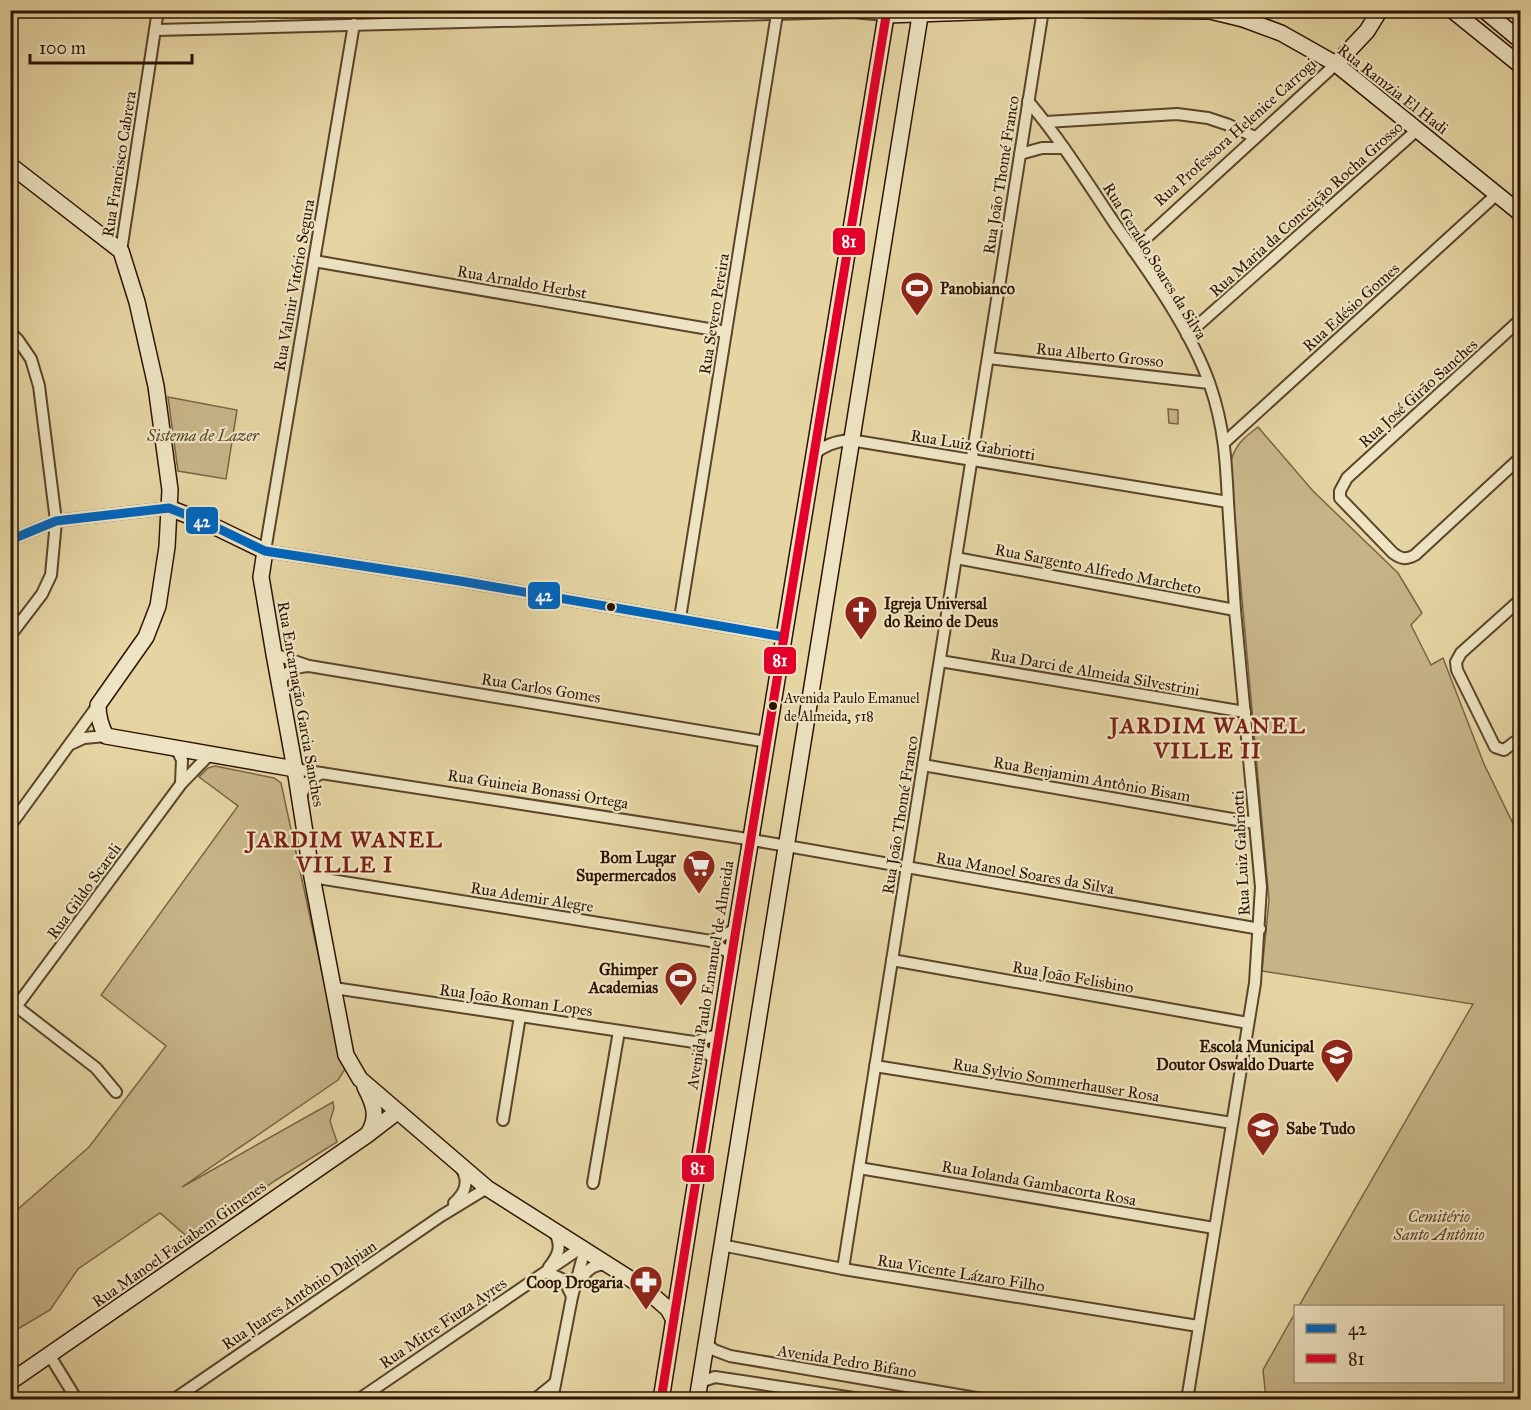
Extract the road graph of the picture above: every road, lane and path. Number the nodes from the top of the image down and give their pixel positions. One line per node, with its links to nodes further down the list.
1 (158, 10): 13 (street, Rua Francisco Cabrera)
2 (1034, 10): 8 (street)
3 (1043, 10): 17 (street, Rua João Thomé Franco)
4 (1087, 10): 15 (street, Rua Ramzia El Hadi)
5 (1380, 10): 15 (street, Rua Professora Helenice Carrogi)
6 (1452, 10): 12 (street)
7 (1484, 11): 12 (street); 14 (street)
8 (921, 12): 9 (street); 35 (street)
9 (887, 13): 10 (street); 37 (street, Avenida Paulo Emanuel de Almeida)
10 (777, 14): 11 (street); 31 (street, Rua Severo Pereira)
11 (354, 24): 13 (street); 28 (street, Rua Valmir Vitório Segura)
12 (1473, 27): 16 (street)
13 (156, 30): 27 (street, Rua Francisco Cabrera)
14 (1521, 40)
15 (1336, 64): 19 (street, Rua Ramzia El Hadi); 20 (street, Rua Professora Helenice Carrogi)
16 (1521, 65)
17 (1029, 101): 18 (street, Rua Geraldo Soares da Silva); 22 (street, Rua João Thomé Franco)
18 (1046, 122): 20 (street); 21 (street, Rua Geraldo Soares da Silva)
19 (1417, 130): 24 (street, Rua Ramzia El Hadi); 32 (street, Rua Maria da Conceição Rocha Grosso)
20 (1255, 137): 26 (street, Rua Professora Helenice Carrogi)
21 (1064, 148): 22 (street); 26 (street, Rua Geraldo Soares da Silva)
22 (1020, 154): 33 (street, Rua João Thomé Franco)
23 (10, 165): 27 (street)
24 (1497, 194): 25 (street, Rua Ramzia El Hadi); 36 (street, Rua Edésio Gomes)
25 (1521, 213)
26 (1133, 249): 32 (street, Rua Geraldo Soares da Silva)
27 (121, 251): 41 (street)
28 (314, 261): 31 (street, Rua Arnaldo Herbst); 46 (street, Rua Valmir Vitório Segura)
29 (1521, 320): 38 (street, Rua José Girão Sanches)
30 (10, 332): 42 (street)
31 (726, 332): 50 (street, Rua Severo Pereira)
32 (1187, 335): 34 (street, Rua Geraldo Soares da Silva)
33 (988, 358): 34 (street, Rua Alberto Grosso); 39 (street, Rua João Thomé Franco)
34 (1209, 383): 36 (street, Rua Geraldo Soares da Silva)
35 (850, 440): 37 (street); 39 (street, Rua Luiz Gabriotti); 75 (street)
36 (1225, 442): 40 (street, Rua Geraldo Soares da Silva)
37 (813, 455): 52 (street, Avenida Paulo Emanuel de Almeida)
38 (1521, 458)
39 (971, 461): 40 (street, Rua Luiz Gabriotti); 47 (street, Rua João Thomé Franco)
40 (1228, 502): 49 (street, Rua Luiz Gabriotti)
41 (169, 508): 42 (street); 43 (street); 45 (street)
42 (56, 521): 44 (street); 51 (street)
43 (205, 522): 45 (street); 46 (street)
44 (10, 540)
45 (167, 548): 57 (street)
46 (265, 552): 50 (street); 53 (street, Rua Encarnação Garcia Sanches)
47 (956, 558): 49 (street, Rua Sargento Alfredo Marcheto); 54 (street, Rua João Thomé Franco)
48 (1521, 600): 61 (street)
49 (1235, 610): 58 (street, Rua Luiz Gabriotti)
50 (680, 618): 52 (street)
51 (10, 636)
52 (784, 637): 62 (street, Avenida Paulo Emanuel de Almeida)
53 (274, 654): 55 (street, Rua Carlos Gomes); 56 (street, Rua Encarnação Garcia Sanches)
54 (940, 661): 58 (street, Rua Darci de Almeida Silvestrini); 67 (street, Rua João Thomé Franco)
55 (309, 666): 56 (street); 62 (street, Rua Carlos Gomes)
56 (280, 687): 60 (street, Rua Encarnação Garcia Sanches)
57 (98, 705): 59 (street); 63 (street)
58 (1245, 712): 72 (street, Rua Luiz Gabriotti)
59 (106, 736): 63 (street, Rua Guineia Bonassi Ortega); 64 (street, Rua Guineia Bonassi Ortega)
60 (289, 738): 66 (street); 68 (street, Rua Encarnação Garcia Sanches)
61 (1521, 738)
62 (767, 742): 74 (street, Avenida Paulo Emanuel de Almeida)
63 (68, 745): 73 (street)
64 (176, 748): 65 (street, Rua Guineia Bonassi Ortega); 70 (street)
65 (210, 754): 66 (street, Rua Guineia Bonassi Ortega); 70 (street, Rua Gildo Scareli)
66 (256, 762): 68 (street, Rua Guineia Bonassi Ortega)
67 (923, 765): 72 (street, Rua Benjamim Antônio Bisam); 76 (street, Rua João Thomé Franco)
68 (295, 769): 69 (street, Rua Guineia Bonassi Ortega); 71 (street, Rua Encarnação Garcia Sanches)
69 (321, 773): 71 (street); 74 (street, Rua Guineia Bonassi Ortega)
70 (181, 783): 84 (street, Rua Gildo Scareli)
71 (300, 802): 77 (street, Rua Encarnação Garcia Sanches)
72 (1256, 823): 79 (street, Rua Luiz Gabriotti)
73 (10, 826)
74 (750, 840): 75 (street); 78 (street, Avenida Paulo Emanuel de Almeida)
75 (785, 846): 76 (street, Rua Manoel Soares da Silva); 106 (street)
76 (907, 867): 79 (street, Rua Manoel Soares da Silva); 82 (street, Rua João Thomé Franco)
77 (312, 877): 80 (street, Rua Ademir Alegre); 83 (street, Rua Encarnação Garcia Sanches)
78 (736, 929): 80 (street); 81 (street, Avenida Paulo Emanuel de Almeida)
79 (1260, 929): 86 (street, Rua Luiz Gabriotti)
80 (711, 941): 81 (street, Rua Ademir Alegre)
81 (732, 955): 88 (street, Avenida Paulo Emanuel de Almeida)
82 (892, 960): 86 (street, Rua João Felisbino); 91 (street, Rua João Thomé Franco)
83 (334, 988): 85 (street, Rua João Roman Lopes); 92 (street, Rua Encarnação Garcia Sanches)
84 (14, 1011): 93 (street)
85 (520, 1016): 87 (street, Rua João Roman Lopes); 95 (street)
86 (1248, 1023): 96 (street, Rua Luiz Gabriotti)
87 (619, 1031): 89 (street, Rua João Roman Lopes); 101 (street)
88 (720, 1034): 89 (street, Rua João Roman Lopes); 90 (street, Avenida Paulo Emanuel de Almeida)
89 (694, 1042): 90 (street)
90 (715, 1060): 111 (street, Avenida Paulo Emanuel de Almeida)
91 (876, 1066): 96 (street, Rua Sylvio Sommerhauser Rosa); 99 (street, Rua João Thomé Franco)
92 (360, 1079): 94 (street, Rua Encarnação Garcia Sanches); 97 (street)
93 (116, 1092)
94 (397, 1112): 97 (street, Rua Manoel Faciabem Gimenes); 98 (street, Rua Encarnação Garcia Sanches)
95 (503, 1120)
96 (1232, 1123): 105 (street, Rua Luiz Gabriotti)
97 (367, 1135): 118 (street, Rua Manoel Faciabem Gimenes)
98 (460, 1166): 100 (street, Rua Encarnação Garcia Sanches); 102 (street)
99 (859, 1168): 105 (street, Rua Iolanda Gambacorta Rosa); 109 (street, Rua João Thomé Franco)
100 (481, 1183): 102 (street, Rua Juares Antônio Dalpian); 103 (street, Rua Juares Antônio Dalpian); 104 (street, Rua Encarnação Garcia Sanches)
101 (593, 1183)
102 (463, 1194): 103 (street, Rua Juares Antônio Dalpian)
103 (441, 1216): 126 (street, Rua Juares Antônio Dalpian)
104 (550, 1227): 107 (street, Rua Encarnação Garcia Sanches); 110 (street)
105 (1214, 1228): 115 (street, Rua Luiz Gabriotti)
106 (721, 1245): 109 (street, Rua Vicente Lázaro Filho); 117 (street)
107 (583, 1248): 108 (street, Rua Encarnação Garcia Sanches); 110 (street, Rua Mitre Fiuza Ayres); 113 (street)
108 (611, 1265): 112 (street, Rua Encarnação Garcia Sanches); 113 (street)
109 (843, 1269): 115 (street, Rua Vicente Lázaro Filho)
110 (546, 1272): 113 (street); 127 (street, Rua Mitre Fiuza Ayres)
111 (680, 1276): 112 (street); 114 (street, Avenida Paulo Emanuel de Almeida)
112 (643, 1287): 114 (street, Rua Encarnação Garcia Sanches)
113 (572, 1297): 121 (street)
114 (674, 1318): 116 (street, Avenida Paulo Emanuel de Almeida)
115 (1198, 1326): 133 (street, Rua Luiz Gabriotti)
116 (670, 1341): 129 (street, Avenida Paulo Emanuel de Almeida); 130 (street)
117 (706, 1343): 119 (street, Avenida Pedro Bifano); 123 (street)
118 (50, 1356): 120 (street, Rua Manoel Faciabem Gimenes); 125 (street)
119 (802, 1368): 122 (street); 132 (street, Avenida Pedro Bifano)
120 (10, 1382)
121 (555, 1383): 124 (street); 128 (street)
122 (799, 1388): 123 (street); 131 (street)
123 (698, 1392)
124 (535, 1399): 128 (street)
125 (77, 1400)
126 (173, 1400)
127 (358, 1400)
128 (551, 1400)
129 (661, 1400)
130 (669, 1400)
131 (867, 1400)
132 (988, 1400)
133 (1187, 1400)

